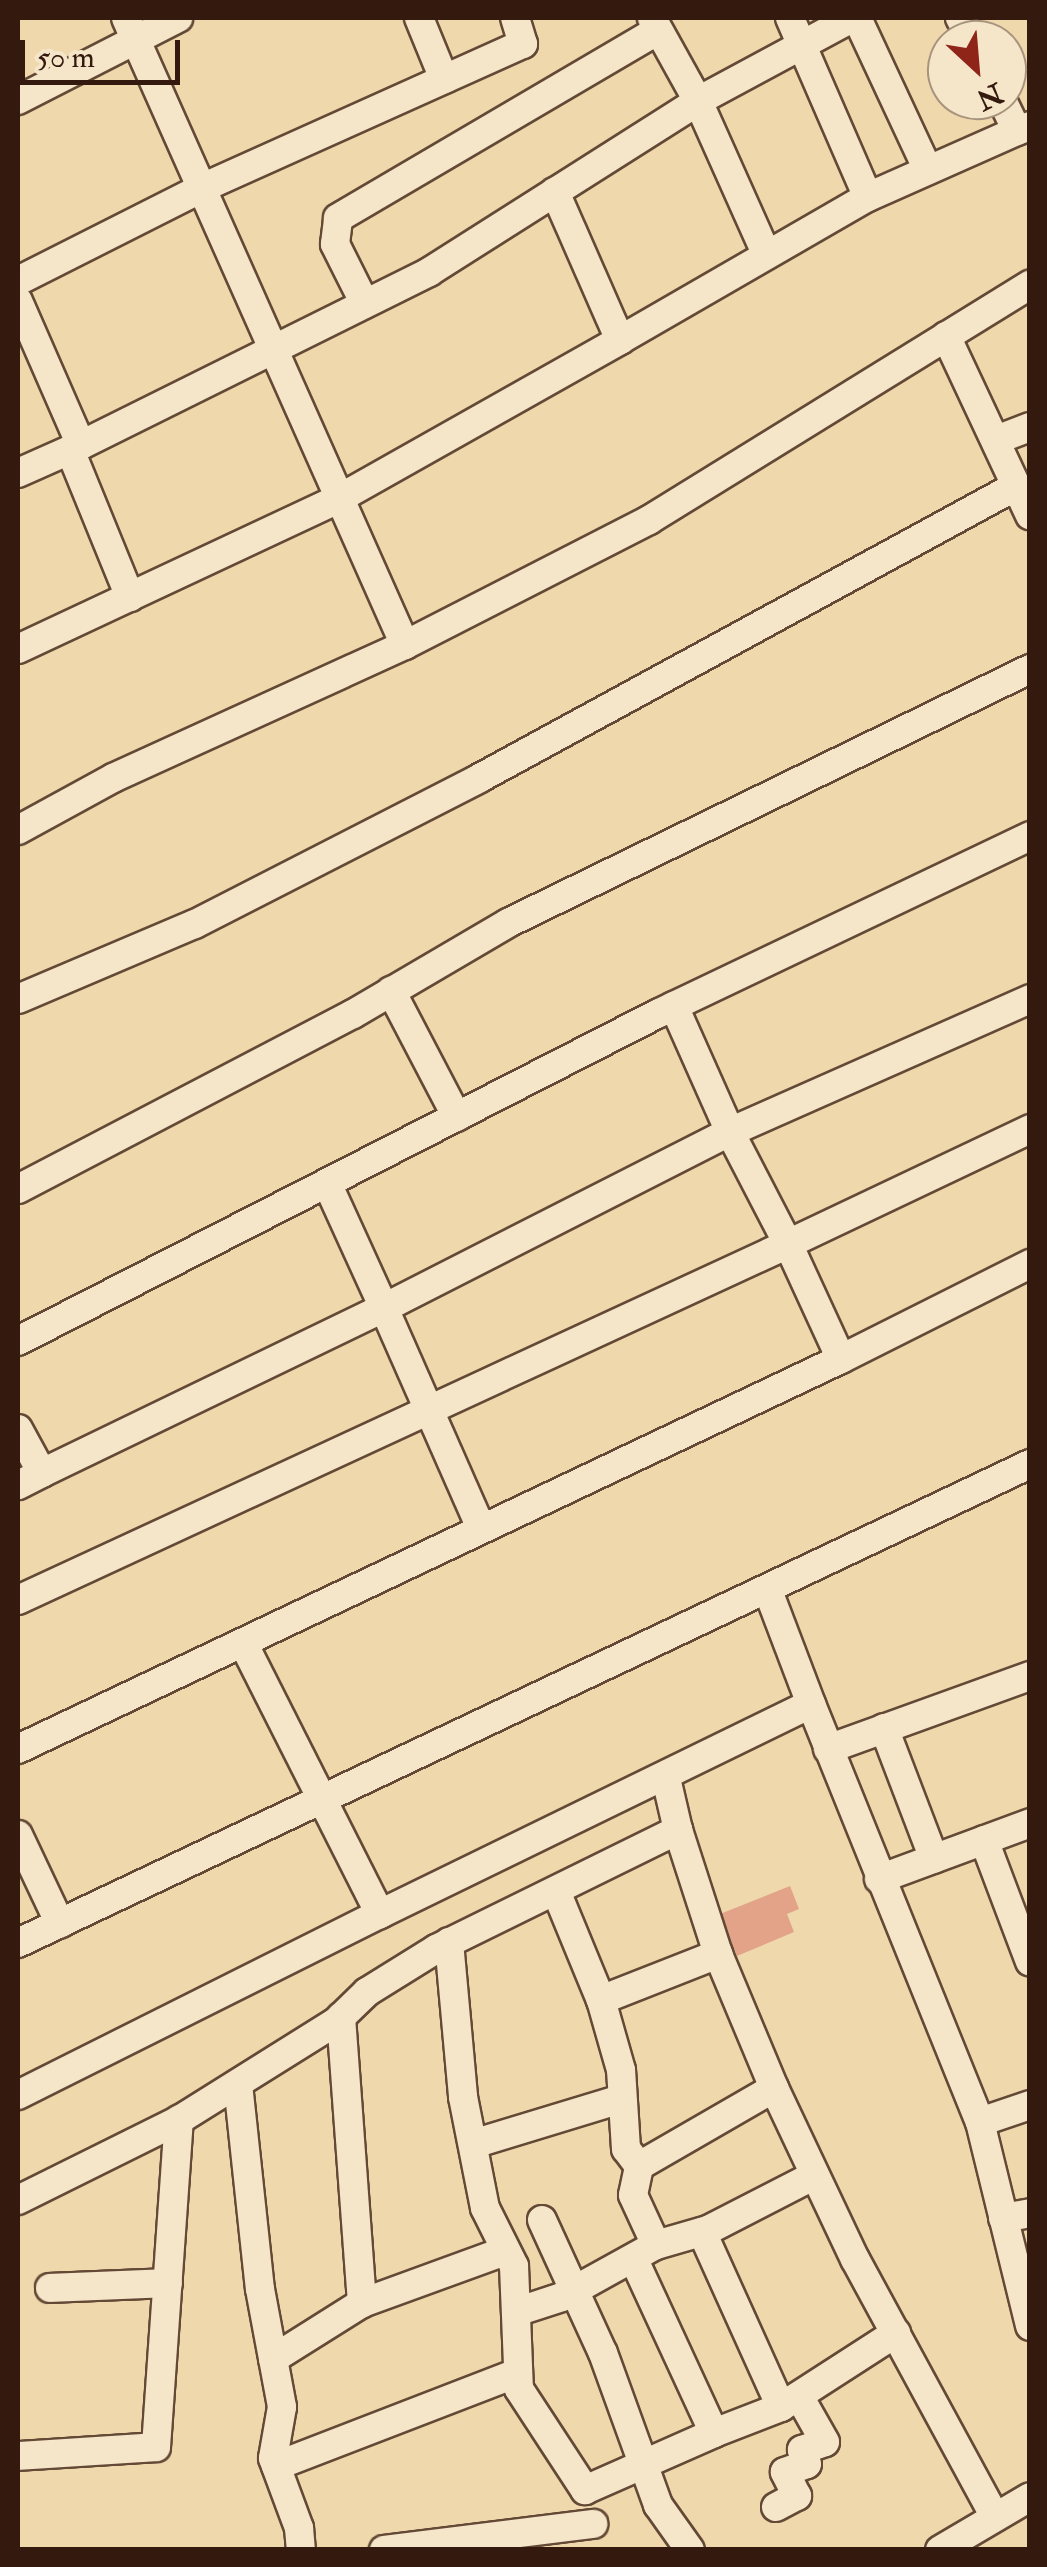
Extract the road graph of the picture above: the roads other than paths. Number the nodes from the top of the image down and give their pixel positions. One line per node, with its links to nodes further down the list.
1 (178, 18): 7 (street)
2 (418, 18): 9 (street)
3 (515, 18): 9 (street)
4 (790, 18): 8 (street)
5 (855, 18): 8 (street); 13 (street)
6 (658, 22): 11 (street); 21 (street)
7 (131, 28): 10 (street); 14 (street)
8 (801, 45): 11 (street); 16 (street)
9 (444, 79): 14 (street)
10 (18, 100)
11 (698, 101): 15 (street); 17 (street)
12 (1023, 128): 13 (street)
13 (927, 168): 16 (street)
14 (202, 188): 18 (street); 24 (street)
15 (555, 192): 21 (street); 23 (street)
16 (868, 196): 17 (street)
17 (764, 251): 23 (street)
18 (18, 281)
19 (1030, 285): 22 (street)
20 (18, 301): 27 (street)
21 (364, 302): 24 (street)
22 (946, 336): 26 (street); 33 (street)
23 (620, 340): 30 (street)
24 (273, 344): 27 (street); 30 (street)
25 (1030, 427): 26 (street)
26 (996, 440): 29 (street)
27 (76, 447): 28 (street); 32 (street)
28 (18, 473)
29 (1016, 486): 31 (street); 39 (street)
30 (340, 498): 32 (street); 33 (street)
31 (1030, 515)
32 (130, 596): 34 (street)
33 (405, 645): 36 (street)
34 (18, 649)
35 (1030, 669): 38 (street)
36 (18, 830)
37 (1030, 836): 41 (street)
38 (391, 992): 42 (street); 46 (street)
39 (18, 999)
40 (1030, 1000): 44 (street)
41 (674, 1006): 42 (street); 44 (street)
42 (457, 1117): 45 (street)
43 (1030, 1129): 47 (street)
44 (730, 1132): 47 (street); 49 (street)
45 (327, 1183): 49 (street); 50 (street)
46 (18, 1188)
47 (788, 1244): 51 (street); 52 (street)
48 (1030, 1264): 51 (street)
49 (384, 1308): 52 (street); 55 (street)
50 (18, 1341)
51 (840, 1359): 56 (street)
52 (427, 1408): 56 (street); 58 (street)
53 (18, 1429): 55 (street)
54 (1030, 1464): 57 (street)
55 (30, 1479)
56 (481, 1528): 59 (street)
57 (768, 1591): 61 (street); 66 (street)
58 (18, 1600)
59 (242, 1643): 64 (street); 66 (street)
60 (1030, 1676): 62 (street)
61 (810, 1704): 63 (street); 65 (street)
62 (884, 1728): 63 (street); 71 (street)
63 (828, 1748): 72 (street)
64 (18, 1749)
65 (666, 1778): 68 (street); 74 (street)
66 (325, 1802): 74 (street); 75 (street)
67 (1030, 1824): 70 (street)
68 (678, 1830): 73 (street); 78 (street)
69 (18, 1834): 75 (street)
70 (984, 1840): 71 (street); 79 (street)
71 (934, 1858): 72 (street)
72 (880, 1879): 88 (street)
73 (556, 1890): 76 (street); 80 (street)
74 (380, 1914): 84 (street)
75 (60, 1924): 77 (street)
76 (449, 1942): 81 (street); 89 (street)
77 (18, 1943)
78 (718, 1954): 80 (street); 83 (street)
79 (1030, 1962)
80 (601, 2000): 85 (street)
81 (341, 2018): 82 (street); 101 (street)
82 (238, 2084): 87 (street); 105 (street)
83 (774, 2088): 90 (street); 91 (street)
84 (18, 2095)
85 (621, 2099): 89 (street); 90 (street)
86 (1030, 2105): 88 (street)
87 (179, 2120): 92 (street); 98 (street)
88 (980, 2122): 93 (street)
89 (474, 2144): 96 (street)
90 (639, 2166): 97 (street)
91 (815, 2175): 95 (street); 104 (street)
92 (18, 2200)
93 (1016, 2215): 103 (street)
94 (542, 2220): 100 (street)
95 (702, 2232): 97 (street); 107 (street)
96 (505, 2251): 101 (street); 102 (street)
97 (645, 2253): 100 (street); 108 (street)
98 (168, 2283): 99 (street); 109 (street)
99 (50, 2288)
100 (574, 2290): 102 (street); 110 (street)
101 (362, 2303): 105 (street)
102 (516, 2312): 106 (street)
103 (1030, 2326)
104 (896, 2333): 107 (street); 115 (street)
105 (273, 2359): 111 (street)
106 (517, 2373): 111 (street); 112 (street)
107 (790, 2401): 108 (street); 114 (street)
108 (714, 2433): 110 (street)
109 (18, 2456)
110 (647, 2464): 112 (street); 119 (street)
111 (276, 2466): 117 (street)
112 (585, 2490): 116 (street)
113 (1030, 2497): 115 (street)
114 (776, 2507)
115 (994, 2515): 120 (street)
116 (596, 2537): 118 (street)
117 (300, 2550)
118 (384, 2550)
119 (690, 2550)
120 (940, 2550)

